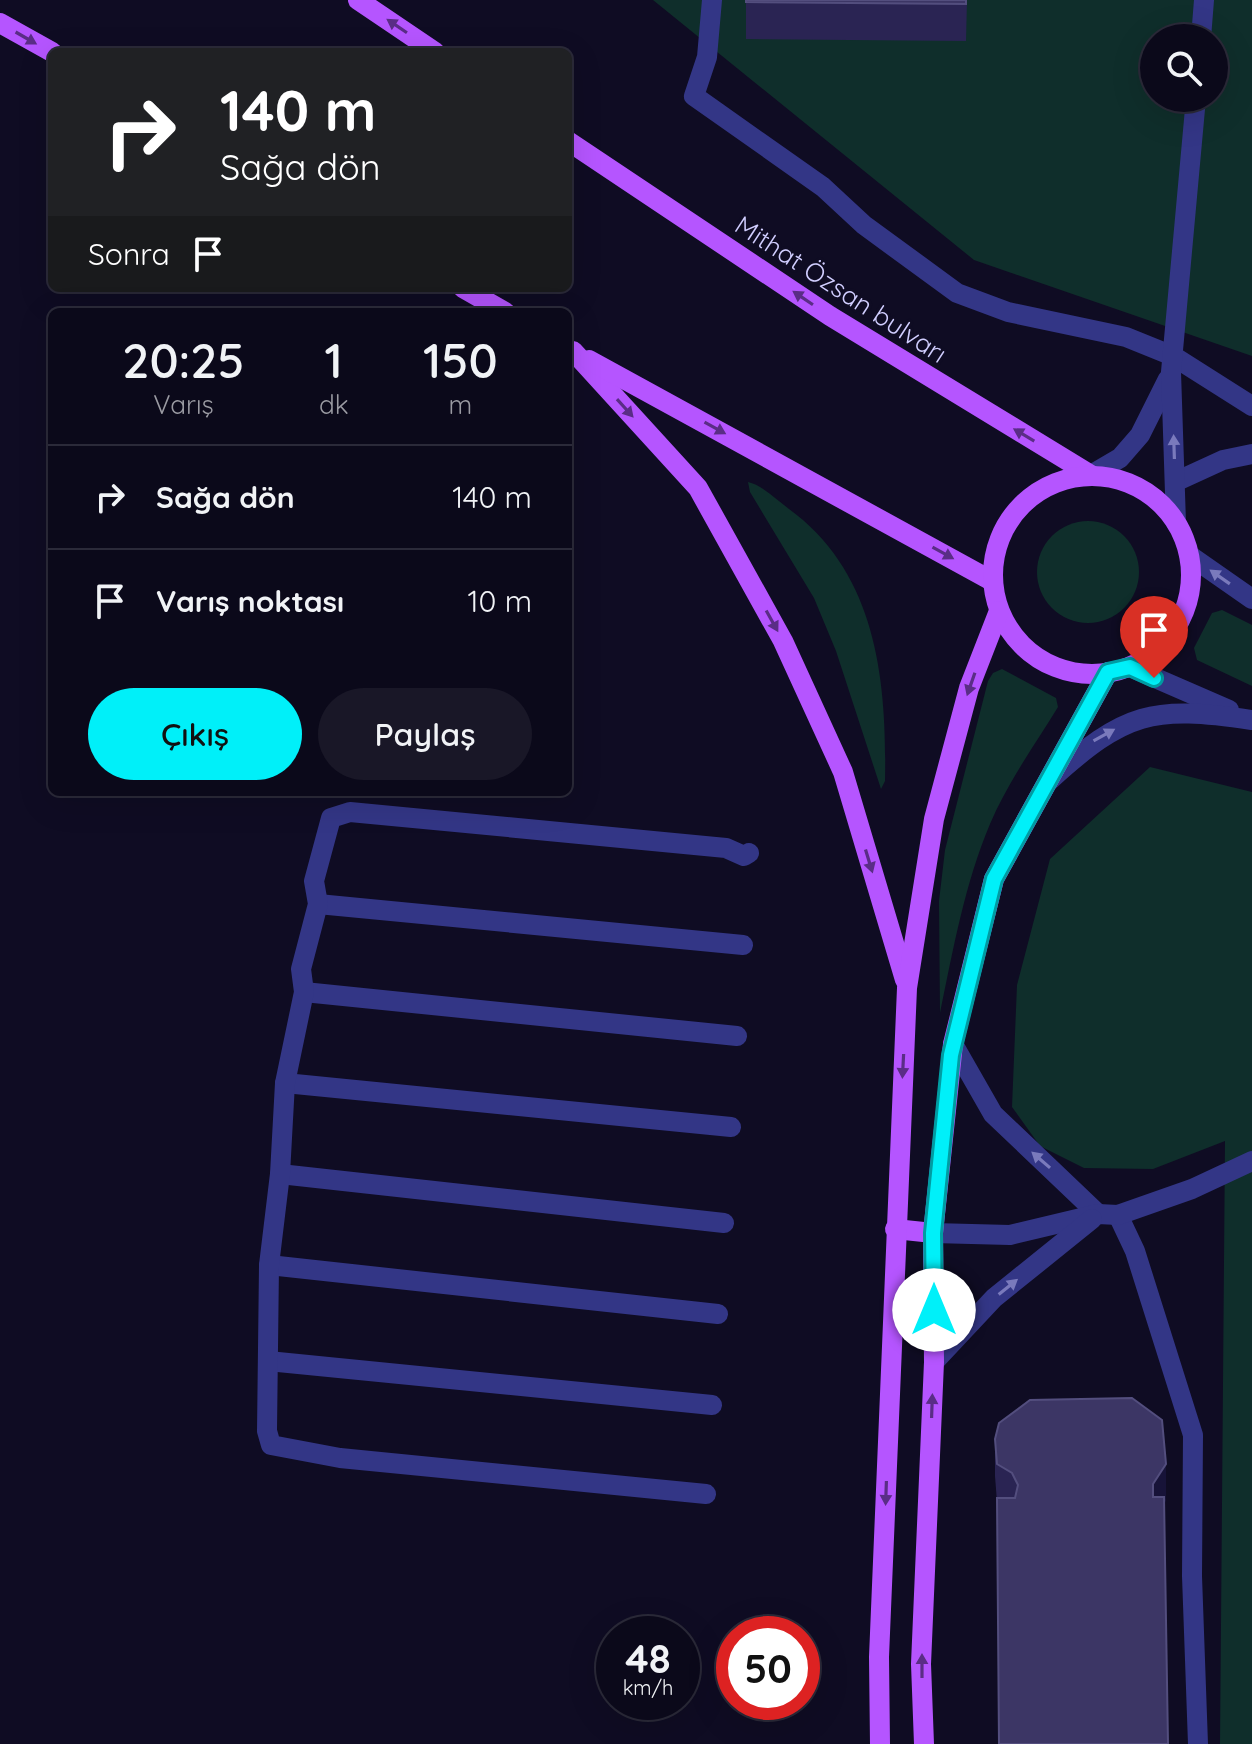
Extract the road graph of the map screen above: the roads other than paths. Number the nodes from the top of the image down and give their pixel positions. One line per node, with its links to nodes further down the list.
1 (358, 0): 6 (main road, one-way to 1)
2 (712, 0): 14 (street)
3 (1204, 0): 5 (street)
4 (0, 23): 7 (main road, one-way to 7)
5 (1202, 24)
6 (429, 48)
7 (48, 50)
8 (1195, 112): 14 (street)
9 (572, 144): 17 (main road, Mithat Özsan bulvarı, one-way to 9)
10 (470, 292): 11 (main road)
11 (498, 308)
12 (572, 350): 21 (main road, one-way to 21)
13 (572, 351): 31 (main road, one-way to 31)
14 (1172, 364): 15 (street); 17 (street); 18 (street, one-way to 14)
15 (1252, 406)
16 (1252, 454): 18 (street)
17 (1091, 475): 19 (main road, Mithat Özsan bulvarı); 21 (main road, Mithat Özsan bulvarı)
18 (1175, 482): 19 (street)
19 (1176, 523): 20 (main road, Mithat Özsan bulvarı)
20 (1189, 555): 22 (street, one-way to 20); 24 (main road, Mithat Özsan bulvarı)
21 (992, 581): 23 (main road, Mithat Özsan bulvarı)
22 (1252, 599)
23 (999, 611): 25 (main road, Mithat Özsan bulvarı); 31 (main road, one-way to 31)
24 (1130, 667): 25 (main road, Mithat Özsan bulvarı); 26 (street)
25 (1108, 672): 27 (main road)
26 (1252, 720): 27 (street, one-way to 26)
27 (1044, 785): 34 (main road)
28 (749, 853): 29 (street)
29 (318, 904): 30 (street); 32 (street)
30 (743, 945)
31 (907, 988): 41 (main road, one-way to 41)
32 (304, 992): 33 (street); 35 (street)
33 (737, 1036)
34 (953, 1044): 39 (street, one-way to 34); 42 (main road)
35 (285, 1083): 36 (street); 38 (street)
36 (731, 1127)
37 (1252, 1161): 39 (street)
38 (280, 1174): 40 (street); 43 (street)
39 (1108, 1214): 42 (street); 46 (street, one-way to 39); 51 (street)
40 (724, 1223)
41 (895, 1229): 42 (main road); 49 (main road, one-way to 49)
42 (933, 1233): 46 (main road)
43 (269, 1265): 44 (street); 45 (street)
44 (718, 1314)
45 (268, 1361): 47 (street); 48 (street)
46 (934, 1362): 50 (main road, one-way to 46)
47 (712, 1405)
48 (706, 1494)
49 (880, 1744)
50 (924, 1744)
51 (1198, 1744)

